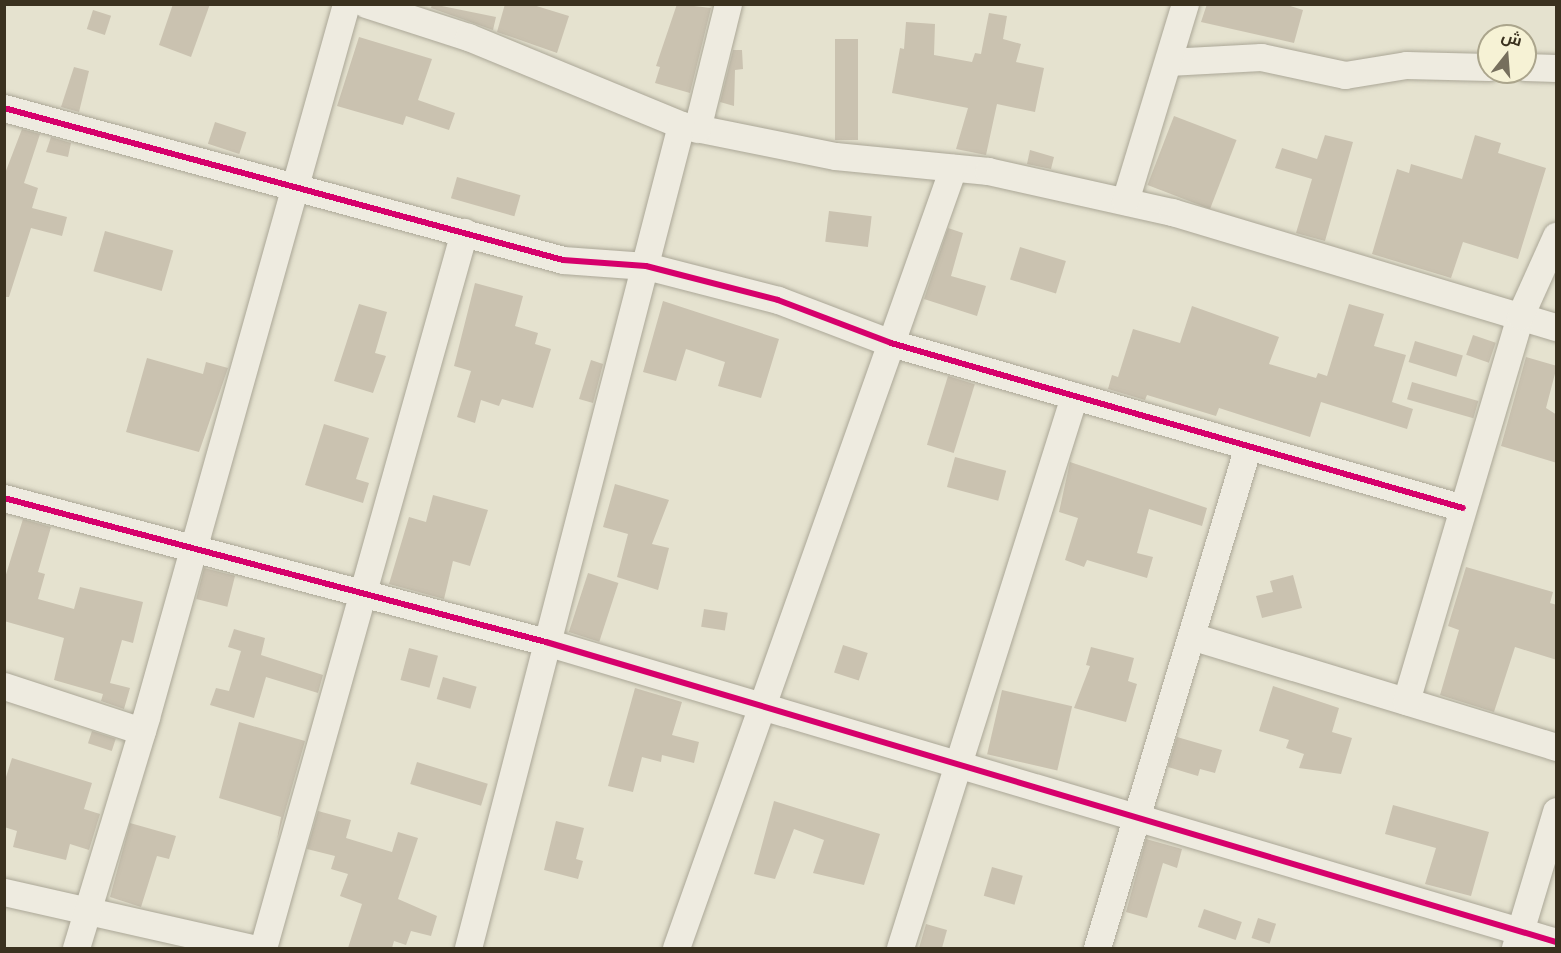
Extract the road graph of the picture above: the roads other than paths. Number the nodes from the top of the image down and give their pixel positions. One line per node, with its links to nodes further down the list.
1 (346, 4): 12 (street)
2 (366, 4): 10 (street)
3 (728, 4): 10 (street)
4 (1185, 4): 5 (street)
5 (1168, 62): 6 (street); 13 (street)
6 (1477, 67)
7 (1537, 67): 8 (street)
8 (1557, 68)
9 (4, 108): 12 (street)
10 (689, 127): 11 (street); 16 (street)
11 (953, 168): 13 (street); 19 (street)
12 (295, 186): 14 (street); 24 (street)
13 (1125, 201): 17 (street)
14 (464, 232): 16 (street); 25 (street)
15 (1557, 236): 17 (street)
16 (646, 266): 19 (street); 27 (street)
17 (1520, 316): 18 (street); 23 (street)
18 (1557, 327)
19 (891, 343): 20 (street); 30 (street)
20 (1074, 396): 21 (street); 33 (street)
21 (1248, 446): 23 (street); 26 (street)
22 (4, 498): 24 (street)
23 (1463, 508): 29 (street)
24 (194, 549): 25 (street); 31 (street)
25 (362, 593): 27 (street); 42 (street)
26 (1191, 636): 29 (street); 35 (street)
27 (546, 642): 30 (street); 43 (street)
28 (4, 686): 31 (street)
29 (1406, 701): 32 (street)
30 (761, 706): 33 (street); 44 (street)
31 (142, 731): 37 (street)
32 (1557, 747)
33 (956, 764): 35 (street); 45 (street)
34 (1557, 811): 38 (street)
35 (1136, 818): 38 (street); 46 (street)
36 (4, 892): 37 (street)
37 (88, 910): 40 (street); 41 (street)
38 (1517, 940): 39 (street)
39 (1557, 942)
40 (76, 948)
41 (252, 948)
42 (262, 948)
43 (468, 948)
44 (676, 948)
45 (900, 948)
46 (1098, 948)

